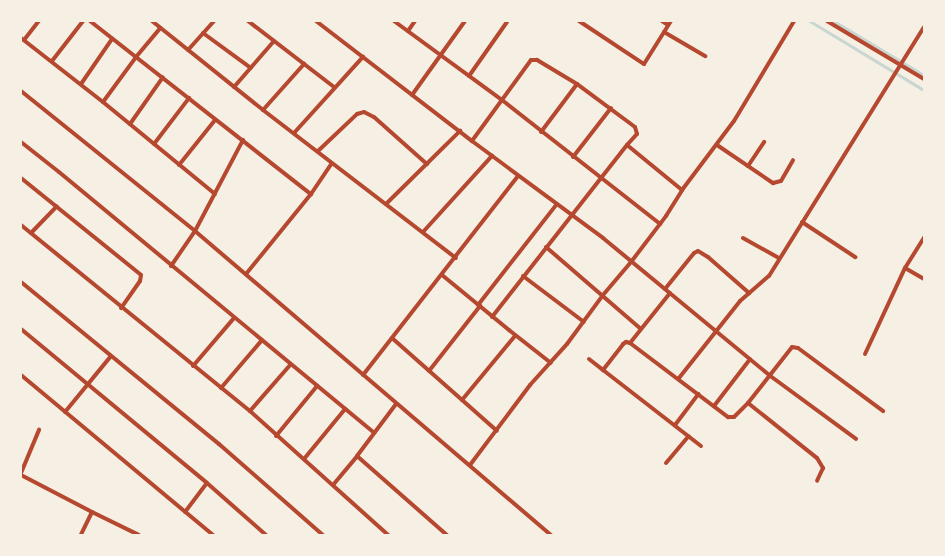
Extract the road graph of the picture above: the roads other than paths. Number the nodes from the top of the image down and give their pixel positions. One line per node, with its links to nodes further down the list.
1 (39, 21): 22 (street)
2 (83, 21): 30 (street)
3 (90, 21): 23 (street)
4 (152, 21): 18 (street)
5 (214, 21): 21 (street)
6 (248, 21): 24 (street)
7 (394, 21): 19 (street)
8 (415, 21): 19 (street)
9 (465, 21): 26 (street)
10 (580, 21): 20 (street)
11 (662, 21): 16 (street)
12 (794, 21): 59 (street)
13 (827, 21): 32 (street)
14 (319, 22): 29 (street)
15 (508, 22): 34 (street)
16 (670, 23): 20 (street)
17 (924, 27): 32 (street)
18 (160, 28): 25 (street); 28 (street)
19 (408, 31): 26 (street)
20 (664, 32): 27 (street)
21 (203, 33): 25 (street); 33 (street)
22 (22, 39): 30 (street)
23 (112, 39): 28 (street); 37 (street)
24 (274, 41): 31 (street); 33 (street)
25 (188, 50): 39 (street)
26 (441, 56): 34 (street); 42 (street)
27 (704, 56)
28 (136, 57): 35 (street); 45 (street)
29 (363, 57): 40 (street); 42 (street)
30 (52, 62): 37 (street)
31 (304, 64): 40 (street); 47 (street)
32 (900, 64): 36 (street); 78 (street)
33 (251, 68): 39 (street)
34 (468, 76): 44 (street)
35 (163, 77): 43 (street); 49 (street)
36 (924, 79)
37 (81, 84): 45 (street)
38 (577, 84): 44 (street); 46 (street); 52 (street)
39 (234, 87): 47 (street)
40 (334, 87): 51 (street)
41 (21, 91): 81 (street)
42 (412, 95): 50 (street)
43 (189, 98): 48 (street); 57 (street)
44 (502, 100): 52 (street); 55 (street)
45 (103, 102): 49 (street)
46 (611, 108): 58 (street); 62 (street)
47 (263, 110): 51 (street)
48 (215, 120): 53 (street); 66 (street)
49 (130, 124): 57 (street)
50 (460, 131): 55 (street); 65 (street)
51 (294, 132): 60 (street)
52 (541, 132): 62 (street)
53 (243, 140): 72 (street); 73 (street)
54 (21, 142): 91 (street)
55 (472, 142): 61 (street)
56 (764, 142): 67 (street)
57 (154, 144): 66 (street)
58 (627, 145): 70 (street); 71 (street)
59 (717, 145): 67 (street); 71 (street)
60 (318, 151): 64 (street); 65 (street)
61 (492, 156): 68 (street); 82 (street)
62 (573, 157): 70 (street)
63 (794, 160): 67 (street)
64 (332, 163): 73 (street); 74 (street)
65 (426, 164): 74 (street)
66 (179, 165): 72 (street)
67 (748, 166)
68 (518, 176): 75 (street); 88 (street)
69 (21, 178): 76 (street)
70 (601, 178): 77 (street); 79 (street)
71 (681, 191): 79 (street)
72 (215, 194): 81 (street)
73 (311, 194): 93 (street)
74 (387, 203): 82 (street)
75 (557, 204): 77 (street); 102 (street)
76 (57, 206): 83 (street); 103 (street)
77 (571, 215): 86 (street); 90 (street)
78 (802, 222): 87 (street); 89 (street)
79 (660, 224): 90 (street)
80 (21, 225): 83 (street)
81 (195, 231): 91 (street); 93 (street)
82 (423, 232): 88 (street)
83 (31, 233): 103 (street)
84 (744, 238): 89 (street)
85 (924, 238): 92 (street)
86 (546, 247): 95 (street); 101 (street)
87 (855, 257)
88 (456, 258): 94 (street)
89 (779, 258): 100 (street)
90 (631, 262): 98 (street); 101 (street)
91 (171, 266): 105 (street)
92 (905, 268): 96 (street); 114 (street)
93 (246, 274): 123 (street)
94 (442, 274): 102 (street); 111 (street)
95 (523, 276): 104 (street); 106 (street)
96 (924, 279)
97 (21, 282): 115 (street)
98 (664, 289): 99 (street); 100 (street)
99 (670, 293): 108 (street); 109 (street)
100 (749, 293): 109 (street)
101 (603, 295): 106 (street); 108 (street)
102 (479, 306): 104 (street); 121 (street)
103 (121, 308): 120 (street)
104 (492, 317): 110 (street)
105 (234, 318): 112 (street); 120 (street)
106 (584, 322): 118 (street)
107 (21, 329): 127 (street)
108 (641, 329): 113 (street)
109 (716, 331): 117 (street); 126 (street)
110 (515, 336): 118 (street); 131 (street)
111 (392, 338): 121 (street); 123 (street)
112 (262, 340): 119 (street); 129 (street)
113 (630, 343): 122 (street); 126 (street)
114 (865, 354)
115 (110, 356): 127 (street); 162 (street)
116 (589, 359): 122 (street)
117 (750, 359): 125 (street); 134 (street)
118 (551, 363): 141 (street)
119 (290, 364): 128 (street); 136 (street)
120 (193, 366): 129 (street)
121 (429, 370): 131 (street)
122 (604, 370): 139 (street)
123 (363, 374): 133 (street)
124 (21, 375): 138 (street)
125 (769, 375): 132 (street); 137 (street); 145 (street)
126 (679, 378): 130 (street)
127 (86, 383): 138 (street); 153 (street)
128 (317, 386): 135 (street); 143 (street)
129 (220, 388): 136 (street)
130 (698, 394): 134 (street); 139 (street)
131 (462, 400): 141 (street)
132 (748, 403): 134 (street); 152 (street)
133 (396, 404): 142 (street); 150 (street)
134 (714, 406)
135 (345, 409): 142 (street); 148 (street)
136 (250, 411): 143 (street)
137 (883, 411)
138 (65, 412): 156 (street)
139 (675, 425): 144 (street)
140 (39, 430): 151 (street)
141 (497, 431): 150 (street)
142 (374, 434): 147 (street)
143 (276, 436): 148 (street)
144 (689, 436): 146 (street); 149 (street)
145 (856, 440)
146 (701, 446)
147 (357, 456): 154 (street); 163 (street)
148 (304, 459): 154 (street)
149 (666, 463)
150 (470, 465): 164 (street)
151 (21, 474): 155 (street)
152 (817, 481)
153 (207, 483): 156 (street); 161 (street)
154 (333, 484): 157 (street)
155 (92, 512): 158 (street); 159 (street)
156 (185, 512): 160 (street)
157 (386, 534)
158 (81, 535)
159 (140, 535)
160 (213, 535)
161 (266, 535)
162 (323, 535)
163 (447, 535)
164 (551, 535)

